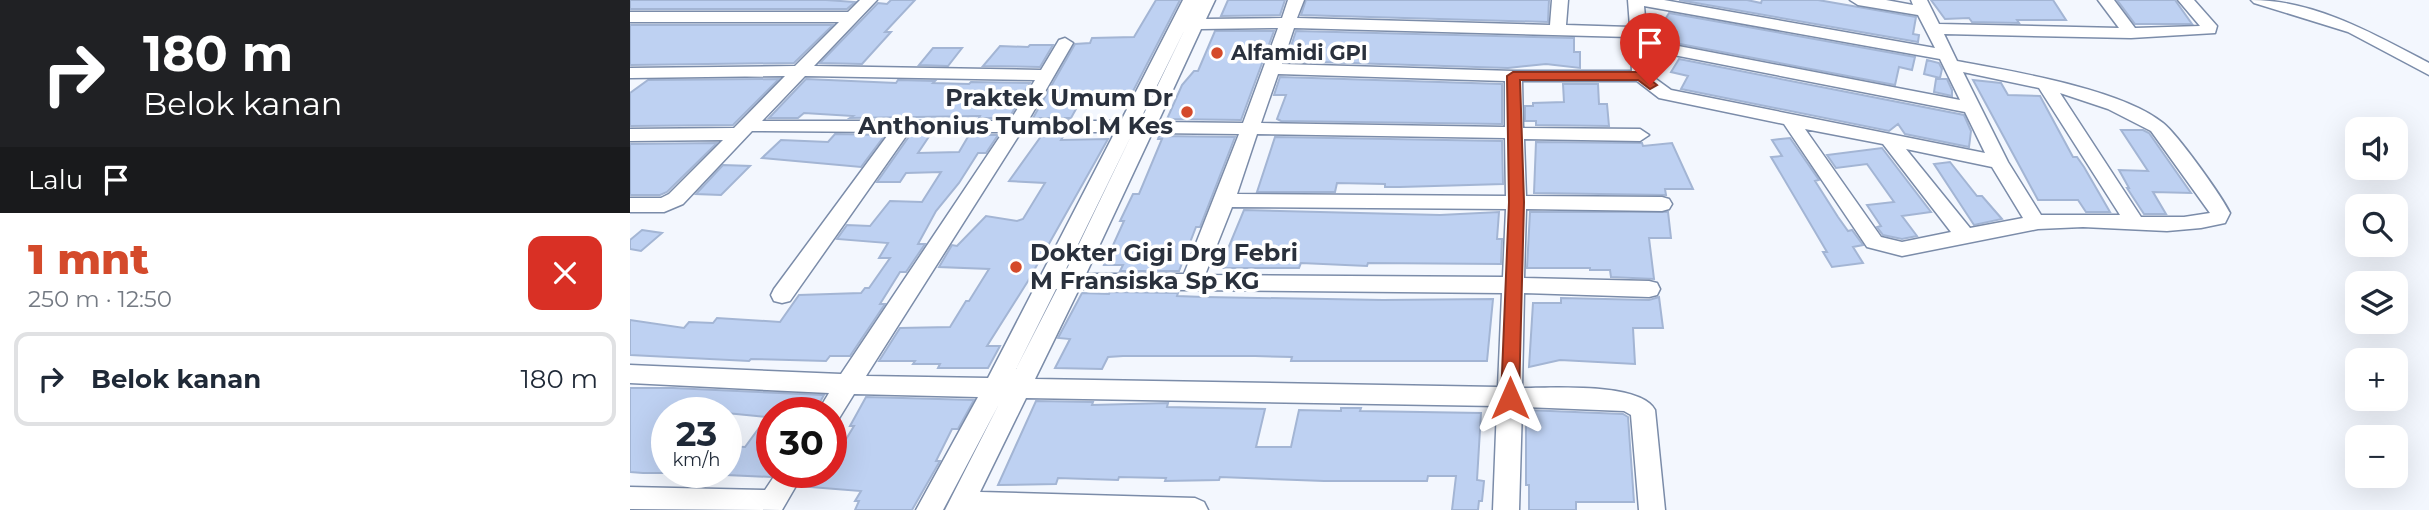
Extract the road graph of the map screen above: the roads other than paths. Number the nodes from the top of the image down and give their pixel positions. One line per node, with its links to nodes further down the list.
1 (869, 0): 13 (street)
2 (1191, 0): 15 (street)
3 (1207, 0): 15 (street)
4 (1296, 0): 14 (street)
5 (1560, 0): 17 (street)
6 (1637, 0): 19 (street); 21 (street)
7 (1858, 0): 11 (street)
8 (2106, 0): 18 (street)
9 (2186, 0): 18 (street)
10 (2259, 0): 23 (street)
11 (1921, 6): 16 (street)
12 (630, 17): 13 (street)
13 (852, 17): 24 (street)
14 (1287, 23): 15 (street); 17 (street); 22 (street)
15 (1188, 24): 33 (street)
16 (1932, 29): 18 (street); 21 (street)
17 (1558, 31): 19 (street)
18 (2131, 33)
19 (1638, 38): 28 (street); 30 (street)
20 (1065, 43): 26 (street)
21 (1949, 60): 29 (street); 30 (street)
22 (1270, 69): 27 (street); 36 (street)
23 (2429, 70)
24 (803, 71): 25 (street); 26 (street); 35 (street)
25 (630, 73)
26 (1047, 75): 34 (street)
27 (1513, 76): 28 (street); 37 (street)
28 (1641, 76): 31 (street)
29 (2047, 87): 47 (street); 47 (street)
30 (1972, 108): 41 (street)
31 (1790, 120): 40 (street); 48 (street)
32 (904, 126): 34 (street); 35 (street); 54 (street)
33 (1135, 127): 34 (street); 36 (street); 49 (street); 50 (street)
34 (1015, 128): 56 (street)
35 (744, 130): 38 (street); 45 (street)
36 (1251, 130): 37 (street); 42 (street)
37 (1516, 132): 39 (street); 43 (street)
38 (630, 135)
39 (1640, 135)
40 (1889, 140): 41 (street); 48 (street)
41 (1999, 162): 46 (street)
42 (1225, 200): 43 (street); 51 (street)
43 (1516, 202): 44 (street); 52 (street)
44 (1662, 204)
45 (630, 205)
46 (2035, 221): 47 (street); 48 (street)
47 (2136, 225)
48 (1965, 236)
49 (1049, 281): 50 (street); 57 (street)
50 (1072, 281): 51 (street); 57 (street)
51 (1191, 282): 52 (street)
52 (1512, 285): 53 (street); 59 (street)
53 (1649, 289)
54 (782, 295)
55 (630, 374): 56 (street)
56 (847, 383): 57 (street); 58 (street)
57 (1007, 387): 59 (street); 63 (street); 65 (street)
58 (839, 397)
59 (1510, 398): 67 (street); 68 (street)
60 (782, 488): 62 (street)
61 (630, 498): 62 (street)
62 (770, 506)
63 (960, 507): 64 (street)
64 (1114, 509): 66 (street)
65 (929, 510)
66 (1195, 510)
67 (1506, 510)
68 (1652, 510)

